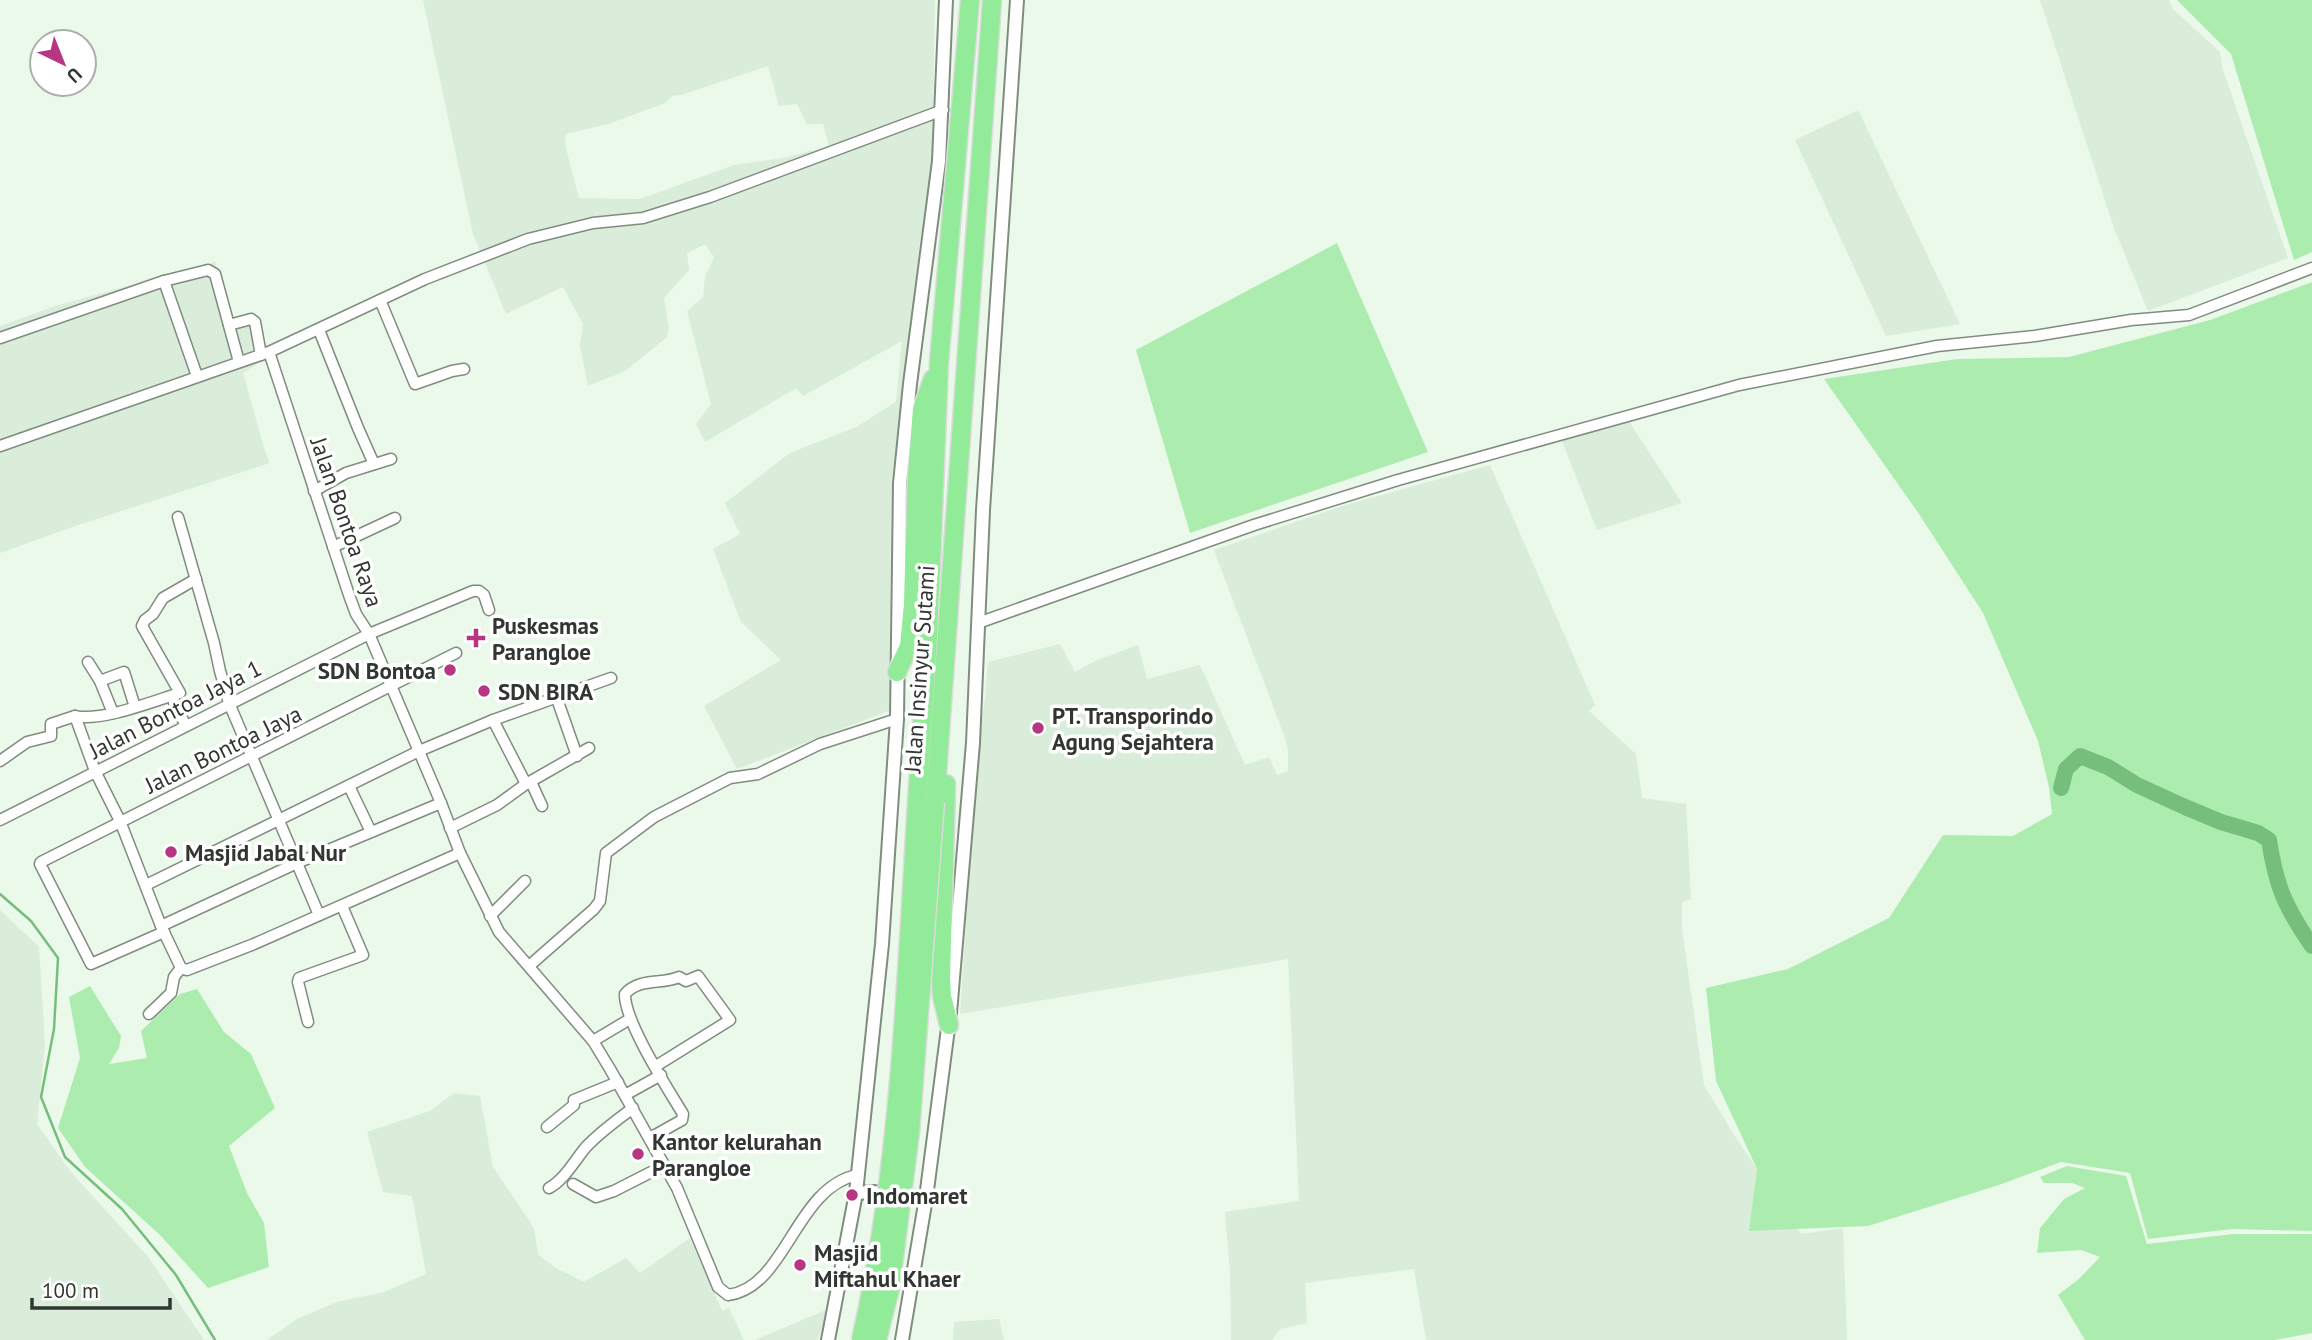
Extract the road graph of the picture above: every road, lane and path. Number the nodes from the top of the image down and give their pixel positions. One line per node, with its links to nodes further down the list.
1 (946, 0): 5 (street)
2 (970, 0): 14 (highway, Jalan Insinyur Sutami)
3 (992, 0): 39 (highway, Jalan Insinyur Sutami)
4 (1017, 0): 26 (street)
5 (943, 110): 8 (street); 30 (street)
6 (2312, 268): 26 (street)
7 (164, 281): 9 (street); 11 (street); 16 (street)
8 (380, 300): 10 (street); 15 (street)
9 (229, 325): 12 (street, Jalan Bontoa Raya); 13 (street)
10 (319, 330): 12 (street); 19 (street)
11 (0, 338)
12 (265, 353): 13 (street); 20 (street, Jalan Bontoa Raya)
13 (239, 362): 16 (street)
14 (939, 363): 30 (highway); 52 (highway, Jalan Insinyur Sutami)
15 (464, 369)
16 (197, 376): 17 (street)
17 (0, 446)
18 (391, 459): 19 (street)
19 (374, 464): 20 (street)
20 (314, 491): 23 (street, Jalan Bontoa Raya)
21 (178, 517): 24 (street)
22 (395, 518): 23 (street)
23 (333, 547): 27 (street, Jalan Bontoa Raya)
24 (196, 579): 34 (street); 36 (street)
25 (489, 611): 27 (street, Jalan Bontoa Jaya 1)
26 (978, 623): 73 (street)
27 (369, 634): 33 (street, Jalan Bontoa Raya); 36 (street, Jalan Bontoa Jaya 1)
28 (456, 653): 33 (street, Jalan Bontoa Jaya)
29 (88, 662): 32 (street)
30 (897, 672): 41 (street)
31 (611, 678): 35 (street)
32 (100, 681): 37 (street); 38 (street)
33 (391, 687): 45 (street, Jalan Bontoa Raya); 46 (street, Jalan Bontoa Jaya)
34 (173, 695): 37 (street); 43 (street)
35 (556, 696): 42 (street); 47 (street)
36 (229, 703): 43 (street, Jalan Bontoa Jaya 1); 46 (street)
37 (135, 707): 38 (street)
38 (113, 713): 40 (street)
39 (940, 714): 52 (highway, Jalan Insinyur Sutami); 73 (highway)
40 (75, 716): 48 (street); 49 (street)
41 (897, 719): 68 (street); 82 (street)
42 (493, 720): 45 (street); 50 (street)
43 (186, 725): 49 (street, Jalan Bontoa Jaya 1)
44 (589, 748): 47 (street)
45 (419, 751): 51 (street); 53 (street, Jalan Bontoa Raya)
46 (251, 755): 56 (street, Jalan Bontoa Jaya); 57 (street)
47 (577, 756): 50 (street)
48 (0, 761)
49 (95, 771): 55 (street, Jalan Bontoa Jaya 1); 56 (street)
50 (529, 783): 54 (street); 58 (street)
51 (349, 786): 57 (street); 59 (street)
52 (926, 802): 88 (highway, Jalan Insinyur Sutami, bridge); 89 (highway, Jalan Insinyur Sutami, bridge)
53 (441, 803): 58 (street, Jalan Bontoa Raya); 59 (street)
54 (542, 806)
55 (0, 820)
56 (120, 821): 63 (street); 67 (street, Jalan Bontoa Jaya)
57 (278, 821): 61 (street); 63 (street)
58 (450, 828): 60 (street, Jalan Bontoa Raya)
59 (371, 832): 61 (street)
60 (460, 853): 64 (street); 66 (street, Jalan Bontoa Raya)
61 (297, 863): 65 (street); 67 (street)
62 (525, 881): 66 (street)
63 (146, 885): 67 (street)
64 (342, 906): 65 (street); 72 (street)
65 (319, 915): 69 (street)
66 (490, 916): 68 (street, Jalan Bontoa Raya)
67 (162, 929): 69 (street)
68 (529, 966): 74 (street, Jalan Bontoa Raya)
69 (184, 969): 70 (street)
70 (149, 1014)
71 (630, 1018): 74 (street); 75 (street); 75 (street)
72 (308, 1022)
73 (949, 1025): 86 (street)
74 (593, 1041): 76 (street, Jalan Bontoa Raya)
75 (659, 1070): 77 (street); 80 (street)
76 (618, 1082): 77 (street, Jalan Bontoa Raya); 79 (street)
77 (625, 1094): 78 (street, Jalan Bontoa Raya)
78 (633, 1108): 80 (street, Jalan Bontoa Raya); 84 (street)
79 (547, 1127)
80 (650, 1138): 81 (street, Jalan Bontoa Raya)
81 (665, 1166): 82 (street, Jalan Bontoa Raya); 83 (street)
82 (857, 1175): 85 (street)
83 (573, 1184)
84 (549, 1188)
85 (856, 1193): 86 (street); 87 (street)
86 (926, 1198): 90 (street)
87 (828, 1340)
88 (861, 1340)
89 (877, 1340)
90 (902, 1340)

